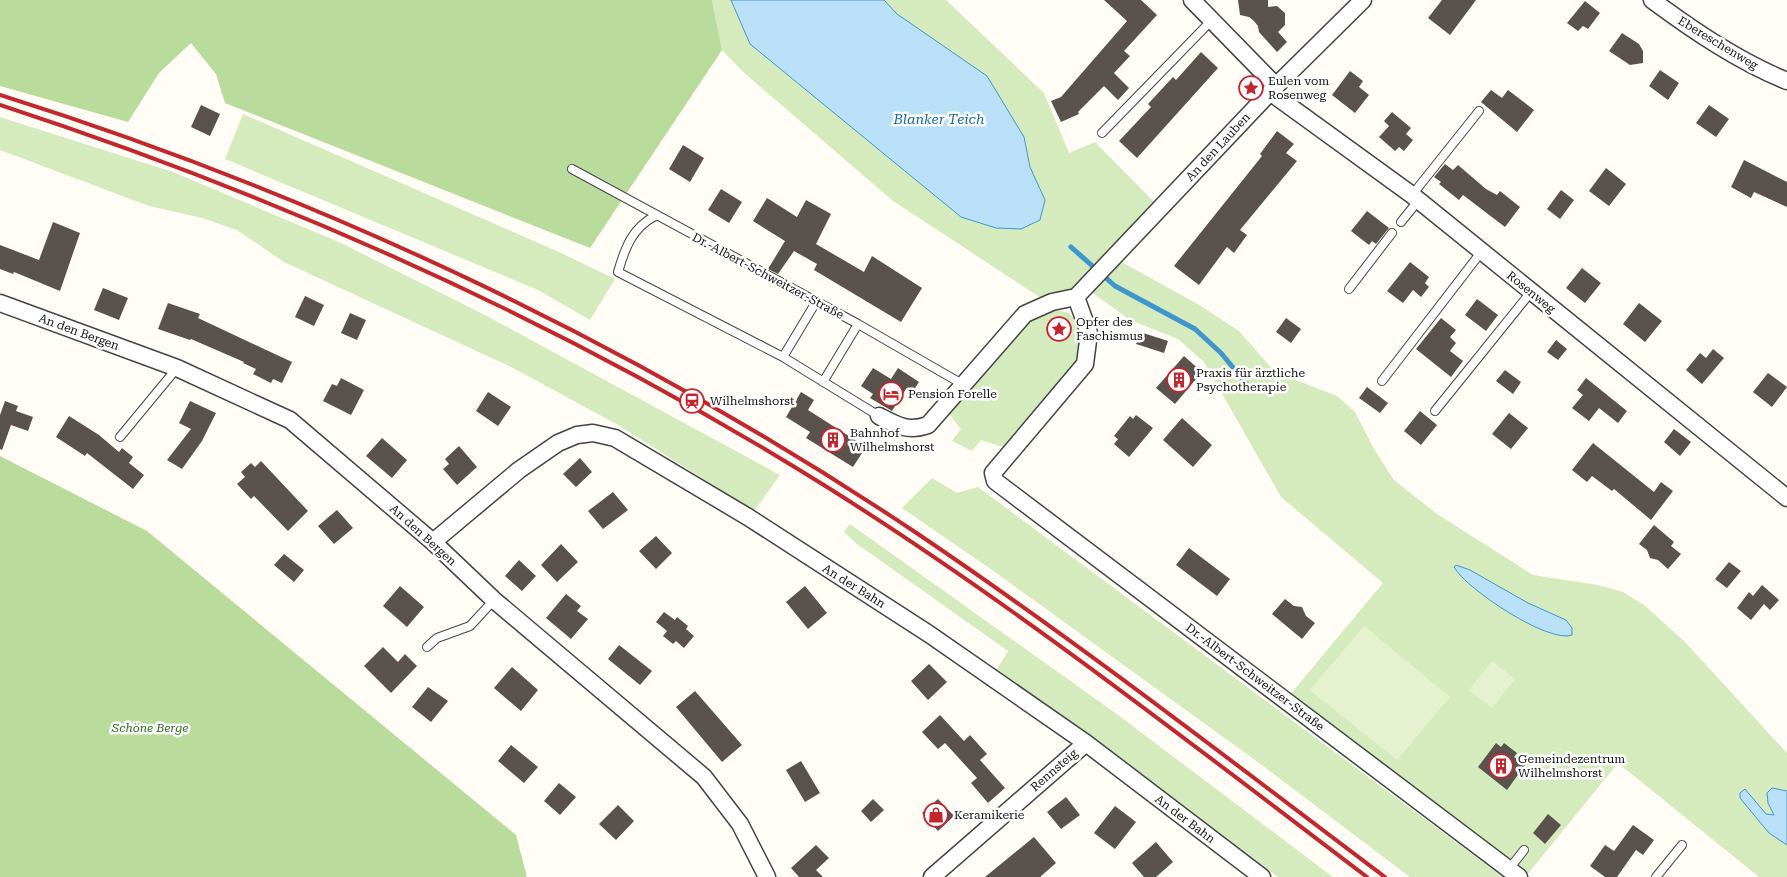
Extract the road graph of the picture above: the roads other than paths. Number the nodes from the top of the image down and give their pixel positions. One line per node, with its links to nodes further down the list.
1 (1192, 0): 4 (street, Rosenweg)
2 (1363, 0): 6 (street, An den Lauben)
3 (1652, 0): 5 (street, Ebereschenweg)
4 (1213, 19): 6 (street, Rosenweg); 8 (lane)
5 (1787, 81)
6 (1273, 89): 10 (street, Rosenweg); 16 (street, An den Lauben)
7 (1478, 111): 10 (lane)
8 (1102, 134)
9 (572, 170): 11 (lane, Dr.-Albert-Schweitzer-Straße)
10 (1415, 198): 12 (lane); 14 (street, Rosenweg)
11 (655, 216): 18 (lane, Dr.-Albert-Schweitzer-Straße); 21 (lane)
12 (1401, 222)
13 (1392, 233): 15 (lane)
14 (1482, 251): 17 (street, Rosenweg); 23 (lane)
15 (1349, 289)
16 (1081, 292): 25 (street); 36 (street, Dr.-Albert-Schweitzer-Straße)
17 (1531, 292): 26 (lane); 29 (street, Rosenweg)
18 (816, 302): 20 (lane, Dr.-Albert-Schweitzer-Straße); 21 (lane)
19 (0, 303): 22 (street, An den Bergen)
20 (858, 324): 24 (lane); 25 (lane, Dr.-Albert-Schweitzer-Straße)
21 (783, 357): 24 (lane)
22 (177, 368): 28 (lane); 30 (street, An den Bergen)
23 (1382, 381)
24 (823, 382): 27 (lane)
25 (964, 385): 27 (street)
26 (1435, 410)
27 (879, 416)
28 (120, 437)
29 (1787, 498)
30 (432, 542): 31 (street, An den Bergen); 33 (street, An der Bahn)
31 (494, 600): 32 (lane); 37 (street, An den Bergen)
32 (427, 647)
33 (1086, 743): 38 (street, Rennsteig); 39 (street, An der Bahn)
34 (1682, 845): 40 (lane)
35 (1524, 850): 36 (lane)
36 (1514, 873)
37 (767, 877)
38 (932, 877)
39 (1262, 877)
40 (1656, 877)

